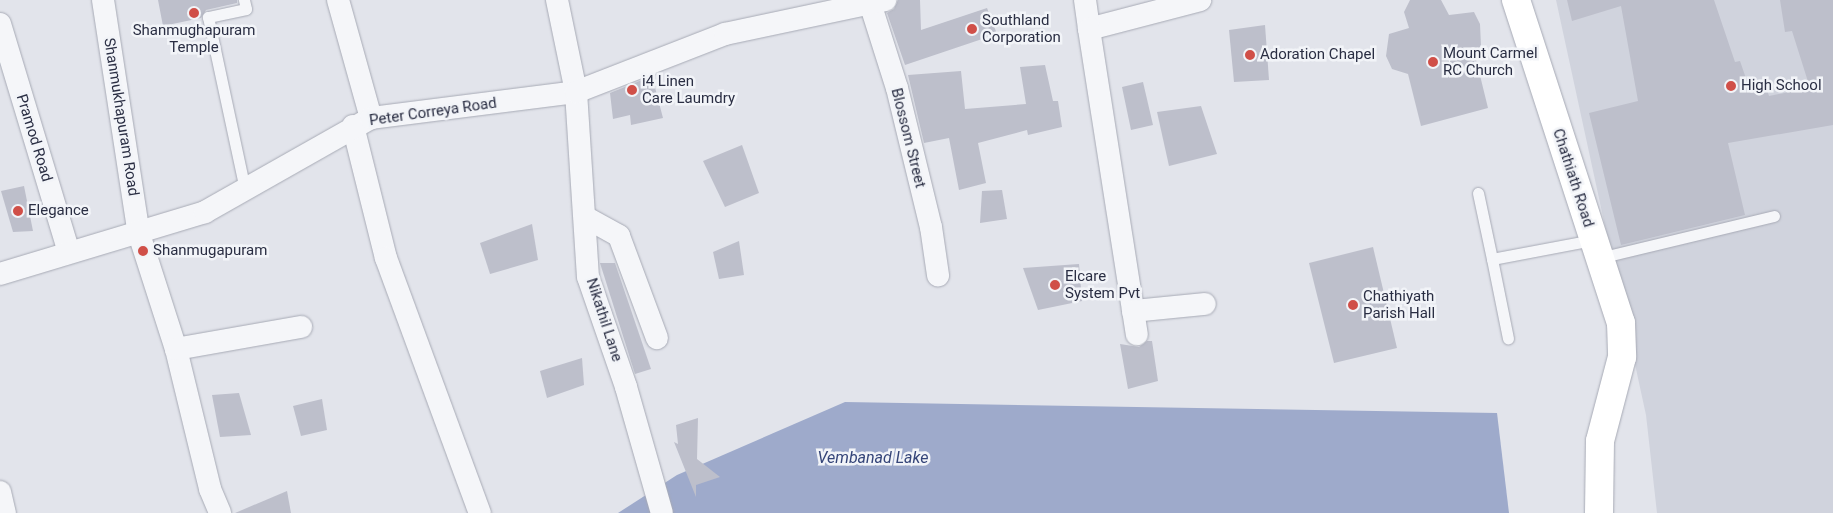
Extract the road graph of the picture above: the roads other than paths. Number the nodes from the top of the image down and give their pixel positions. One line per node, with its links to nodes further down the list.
1 (103, 0): 17 (street, Shanmukhapuram Road)
2 (244, 0): 13 (lane)
3 (338, 0): 12 (street)
4 (557, 0): 11 (street, Nikathil Lane)
5 (1085, 0): 10 (street)
6 (1200, 0): 10 (street)
7 (1516, 0): 18 (main road, Chathiath Road)
8 (877, 2): 11 (street, Peter Correya Road); 22 (street, Blossom Street)
9 (0, 24): 19 (street, Pramod Road)
10 (1089, 30): 24 (street)
11 (576, 92): 12 (street, Peter Correya Road); 16 (street, Nikathil Lane)
12 (362, 122): 13 (street, Peter Correya Road); 34 (street)
13 (245, 189): 17 (street, Peter Correya Road)
14 (1478, 193): 20 (lane)
15 (1774, 216): 18 (lane)
16 (585, 217): 27 (street); 35 (street, Nikathil Lane)
17 (139, 234): 19 (street, Peter Correya Road); 29 (street, Shanmukhapuram Road)
18 (1596, 249): 20 (lane); 31 (main road, Chathiath Road)
19 (69, 252): 21 (street, Peter Correya Road)
20 (1492, 259): 28 (lane)
21 (0, 274)
22 (938, 275)
23 (1205, 304): 24 (street)
24 (1134, 311): 26 (street)
25 (301, 327): 29 (street)
26 (1137, 334)
27 (656, 338)
28 (1508, 338)
29 (176, 348): 33 (street, Shanmukhapuram Road)
30 (0, 492): 32 (street)
31 (1605, 507)
32 (5, 513)
33 (220, 513)
34 (480, 513)
35 (662, 513)

